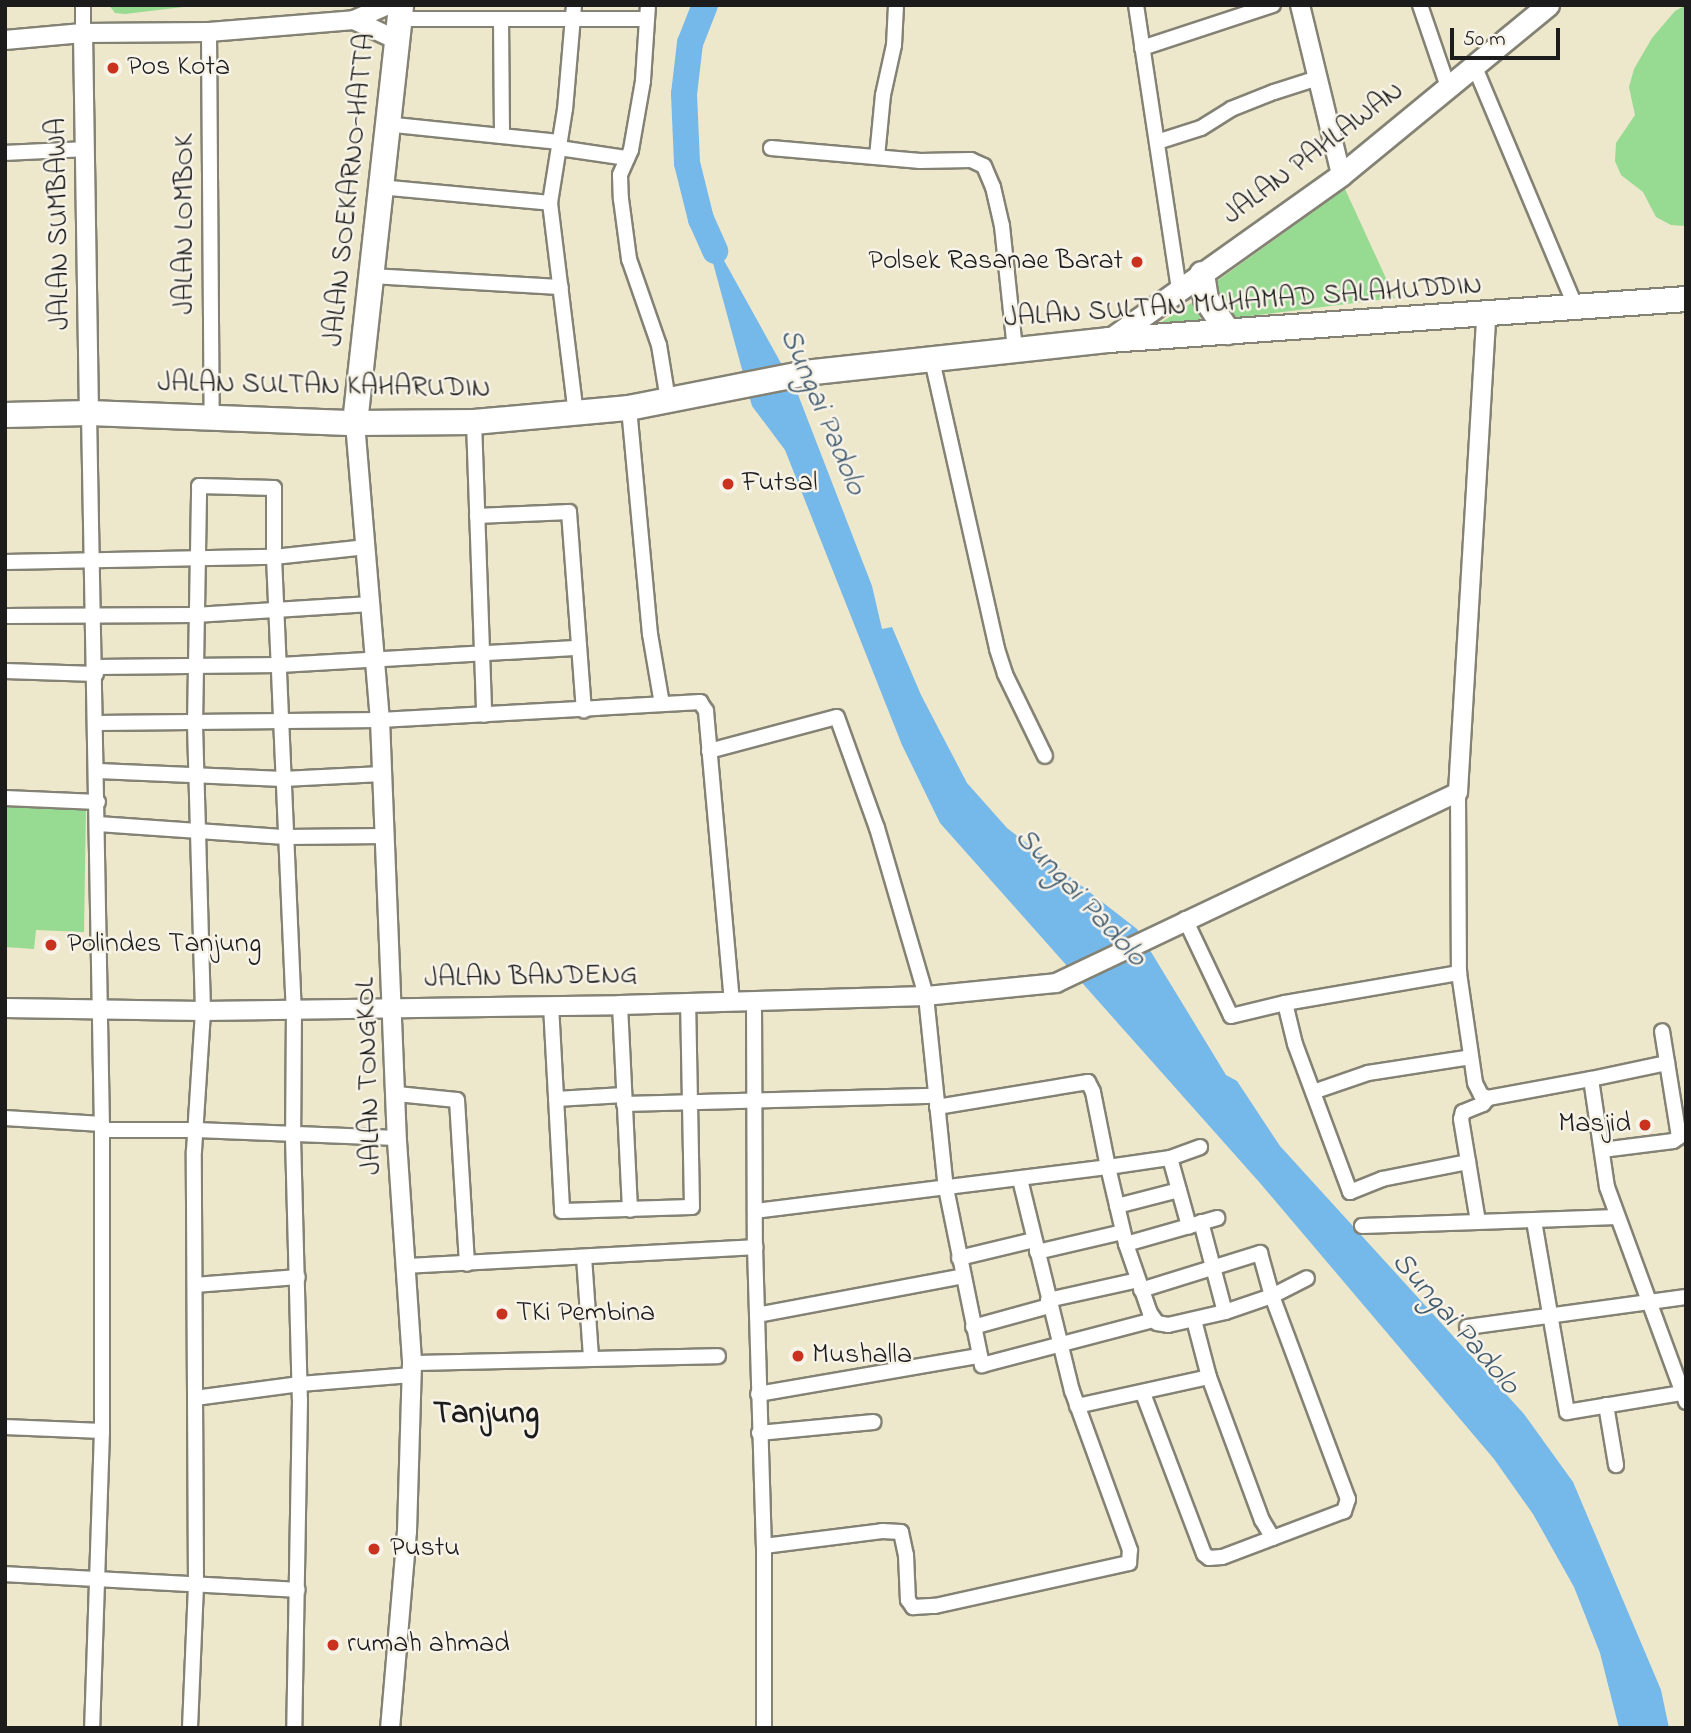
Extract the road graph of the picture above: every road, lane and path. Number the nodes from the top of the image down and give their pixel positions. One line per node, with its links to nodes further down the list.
1 (83, 5): 14 (street)
2 (895, 5): 28 (street)
3 (1136, 5): 16 (street)
4 (1273, 5): 16 (street)
5 (1300, 5): 18 (street)
6 (1420, 5): 19 (street)
7 (1548, 5): 17 (main road, JALAN PAHLAWAN)
8 (574, 12): 9 (street); 11 (street); 23 (street)
9 (648, 12): 27 (street)
10 (397, 17): 11 (street); 12 (street); 12 (street); 20 (highway, JALAN SOEKARNO-HATTA)
11 (501, 19): 21 (street)
12 (354, 20): 13 (street)
13 (209, 32): 14 (street); 49 (street, JALAN LOMBOK)
14 (83, 33): 15 (street); 25 (street, JALAN SUMBAWA)
15 (5, 40)
16 (1142, 48): 22 (street)
17 (1474, 65): 19 (main road, JALAN PAHLAWAN); 37 (street)
18 (1318, 78): 22 (street); 29 (street)
19 (1448, 87): 29 (main road, JALAN PAHLAWAN)
20 (385, 124): 21 (street); 30 (highway, JALAN SOEKARNO-HATTA)
21 (502, 136): 23 (street)
22 (1157, 142): 35 (street)
23 (559, 145): 27 (street); 31 (street)
24 (771, 148): 28 (street)
25 (86, 149): 26 (street); 46 (street, JALAN SUMBAWA)
26 (5, 153)
27 (627, 158): 44 (street)
28 (877, 158): 41 (street)
29 (1341, 175): 32 (main road, JALAN PAHLAWAN)
30 (379, 187): 31 (street); 33 (highway, JALAN SOEKARNO-HATTA)
31 (550, 203): 34 (street)
32 (1202, 274): 35 (main road, JALAN PAHLAWAN); 39 (highway)
33 (370, 276): 34 (street); 51 (highway, JALAN SOEKARNO-HATTA)
34 (561, 286): 47 (street)
35 (1180, 289): 40 (main road, JALAN PAHLAWAN)
36 (1686, 299): 37 (highway, JALAN SULTAN MUHAMAD SALAHUDDIN)
37 (1576, 308): 38 (highway, JALAN SULTAN MUHAMAD SALAHUDDIN)
38 (1486, 315): 39 (highway, JALAN SULTAN MUHAMAD SALAHUDDIN); 83 (street)
39 (1227, 332): 40 (highway, JALAN SULTAN MUHAMAD SALAHUDDIN)
40 (1109, 340): 41 (highway, JALAN SULTAN MUHAMAD SALAHUDDIN)
41 (1015, 349): 42 (highway, JALAN SULTAN MUHAMAD SALAHUDDIN)
42 (932, 359): 43 (highway, JALAN SULTAN MUHAMAD SALAHUDDIN); 78 (street)
43 (724, 388): 44 (highway, JALAN SULTAN KAHARUDIN)
44 (668, 400): 45 (highway, JALAN SULTAN KAHARUDIN)
45 (629, 408): 47 (highway, JALAN SULTAN KAHARUDIN); 70 (street)
46 (89, 413): 48 (highway, JALAN SULTAN KAHARUDIN); 49 (highway, JALAN SULTAN KAHARUDIN); 56 (street)
47 (576, 414): 50 (highway, JALAN SULTAN KAHARUDIN)
48 (5, 415)
49 (212, 415): 51 (highway, JALAN SULTAN KAHARUDIN)
50 (474, 422): 51 (highway, JALAN SULTAN KAHARUDIN); 52 (street)
51 (355, 423): 53 (street, JALAN TONGKOL)
52 (477, 516): 63 (street); 64 (street)
53 (366, 547): 54 (street); 58 (street, JALAN TONGKOL)
54 (274, 557): 55 (street); 55 (street); 59 (street)
55 (196, 559): 56 (street); 60 (street)
56 (94, 560): 57 (street); 62 (street)
57 (5, 562)
58 (371, 604): 59 (street); 65 (street, JALAN TONGKOL)
59 (277, 609): 60 (street); 66 (street)
60 (195, 615): 62 (street); 67 (street)
61 (5, 616): 62 (street)
62 (95, 617): 68 (street)
63 (579, 648): 64 (street); 71 (street)
64 (482, 654): 65 (street); 72 (street)
65 (376, 659): 66 (street); 74 (street, JALAN TONGKOL)
66 (280, 665): 67 (street); 73 (street)
67 (196, 666): 68 (street); 76 (street)
68 (96, 670): 69 (street); 75 (street)
69 (5, 671)
70 (662, 704): 71 (street); 77 (street)
71 (584, 710): 72 (street)
72 (484, 715): 74 (street)
73 (282, 720): 74 (street); 76 (street); 82 (street)
74 (380, 720): 80 (street, JALAN TONGKOL)
75 (97, 723): 76 (street); 79 (street)
76 (195, 723): 81 (street)
77 (709, 751): 92 (street); 94 (street)
78 (1045, 756)
79 (98, 771): 81 (street); 85 (street)
80 (383, 774): 82 (street); 88 (street, JALAN TONGKOL)
81 (197, 778): 82 (street); 87 (street)
82 (283, 779): 89 (street)
83 (1458, 792): 90 (street); 91 (street)
84 (5, 798): 85 (street)
85 (98, 802): 86 (street)
86 (98, 824): 87 (street); 102 (street)
87 (200, 833): 89 (street); 103 (street)
88 (384, 836): 89 (street); 99 (street, JALAN TONGKOL)
89 (286, 837): 101 (street)
90 (1185, 919): 92 (street, JALAN BANDENG); 96 (street)
91 (1459, 973): 96 (street); 105 (street)
92 (926, 996): 93 (street, JALAN BANDENG); 115 (street)
93 (754, 1000): 94 (street, JALAN BANDENG); 114 (street)
94 (732, 1001): 95 (street, JALAN BANDENG)
95 (688, 1002): 98 (street, JALAN BANDENG); 113 (street)
96 (1285, 1003): 108 (street)
97 (551, 1005): 98 (street, JALAN BANDENG); 99 (street, JALAN BANDENG); 111 (street)
98 (620, 1005): 112 (street)
99 (393, 1006): 101 (street, JALAN BANDENG); 109 (street, JALAN TONGKOL)
100 (5, 1008): 102 (street, JALAN BANDENG)
101 (294, 1008): 103 (street, JALAN BANDENG); 119 (street)
102 (100, 1011): 103 (street, JALAN BANDENG); 117 (street)
103 (203, 1011): 118 (street)
104 (1662, 1031): 106 (street)
105 (1471, 1057): 108 (street); 110 (street)
106 (1667, 1063): 107 (street); 122 (street)
107 (1591, 1079): 110 (street); 122 (street)
108 (1312, 1092): 124 (street)
109 (397, 1094): 120 (street, JALAN TONGKOL); 143 (street)
110 (1488, 1098): 124 (street)
111 (556, 1099): 112 (street); 130 (street)
112 (624, 1099): 113 (street); 130 (street)
113 (691, 1100): 114 (street); 130 (street)
114 (753, 1101): 115 (street); 131 (street)
115 (936, 1102): 125 (street); 127 (street)
116 (5, 1118): 117 (street)
117 (102, 1127): 118 (street); 177 (street)
118 (196, 1129): 119 (street); 149 (street)
119 (293, 1133): 120 (street); 147 (street)
120 (397, 1138): 144 (street, JALAN TONGKOL)
121 (1200, 1147): 123 (street)
122 (1602, 1150): 132 (street)
123 (1170, 1158): 125 (street); 128 (street)
124 (1468, 1162): 134 (street)
125 (1108, 1167): 126 (street); 129 (street)
126 (1020, 1180): 127 (street); 139 (street)
127 (946, 1188): 131 (street); 142 (street)
128 (1178, 1190): 129 (street); 136 (street)
129 (1117, 1206): 138 (street)
130 (630, 1210)
131 (755, 1211): 140 (street)
132 (1617, 1217): 135 (street); 154 (street)
133 (1217, 1218): 136 (street)
134 (1478, 1222): 135 (street); 137 (street)
135 (1534, 1222): 156 (street)
136 (1195, 1224): 138 (street); 145 (street)
137 (1362, 1226)
138 (1125, 1238): 139 (street); 150 (street)
139 (1036, 1246): 142 (street); 153 (street)
140 (755, 1247): 141 (street); 157 (street)
141 (584, 1257): 143 (street); 165 (street)
142 (959, 1258): 146 (street)
143 (467, 1264): 144 (street)
144 (406, 1266): 166 (street, JALAN TONGKOL)
145 (1213, 1267): 150 (street); 151 (street); 155 (street)
146 (963, 1276): 157 (street); 160 (street)
147 (298, 1277): 149 (street); 168 (street)
148 (1307, 1278): 151 (street)
149 (195, 1285): 171 (street)
150 (1140, 1285): 153 (street); 158 (street)
151 (1272, 1296): 155 (street); 180 (street)
152 (1686, 1297): 154 (street)
153 (1049, 1303): 160 (street); 162 (street)
154 (1649, 1304): 156 (street); 172 (street)
155 (1225, 1312): 159 (street)
156 (1550, 1314): 161 (street); 173 (street)
157 (757, 1315): 170 (street)
158 (1153, 1320): 159 (street); 162 (street)
159 (1194, 1320): 167 (street)
160 (973, 1327): 164 (street)
161 (1466, 1327)
162 (1059, 1345): 164 (street); 174 (street)
163 (718, 1356): 165 (street)
164 (979, 1356): 170 (street)
165 (591, 1359): 166 (street)
166 (412, 1369): 168 (street); 189 (street, JALAN TONGKOL)
167 (1209, 1377): 169 (street); 180 (street)
168 (300, 1384): 171 (street); 185 (street)
169 (1143, 1393): 174 (street); 180 (street)
170 (758, 1394): 178 (street)
171 (195, 1398): 184 (street)
172 (1684, 1398): 173 (street)
173 (1606, 1405): 179 (street)
174 (1077, 1406): 181 (street)
175 (873, 1422): 178 (street)
176 (5, 1427): 177 (street)
177 (102, 1431): 183 (street)
178 (759, 1433): 181 (street)
179 (1616, 1465)
180 (1273, 1538)
181 (764, 1546): 190 (street)
182 (5, 1574): 183 (street)
183 (97, 1577): 184 (street); 186 (street)
184 (196, 1585): 185 (street); 187 (street)
185 (298, 1590): 188 (street)
186 (92, 1728)
187 (190, 1728)
188 (294, 1728)
189 (390, 1728)
190 (764, 1728)

